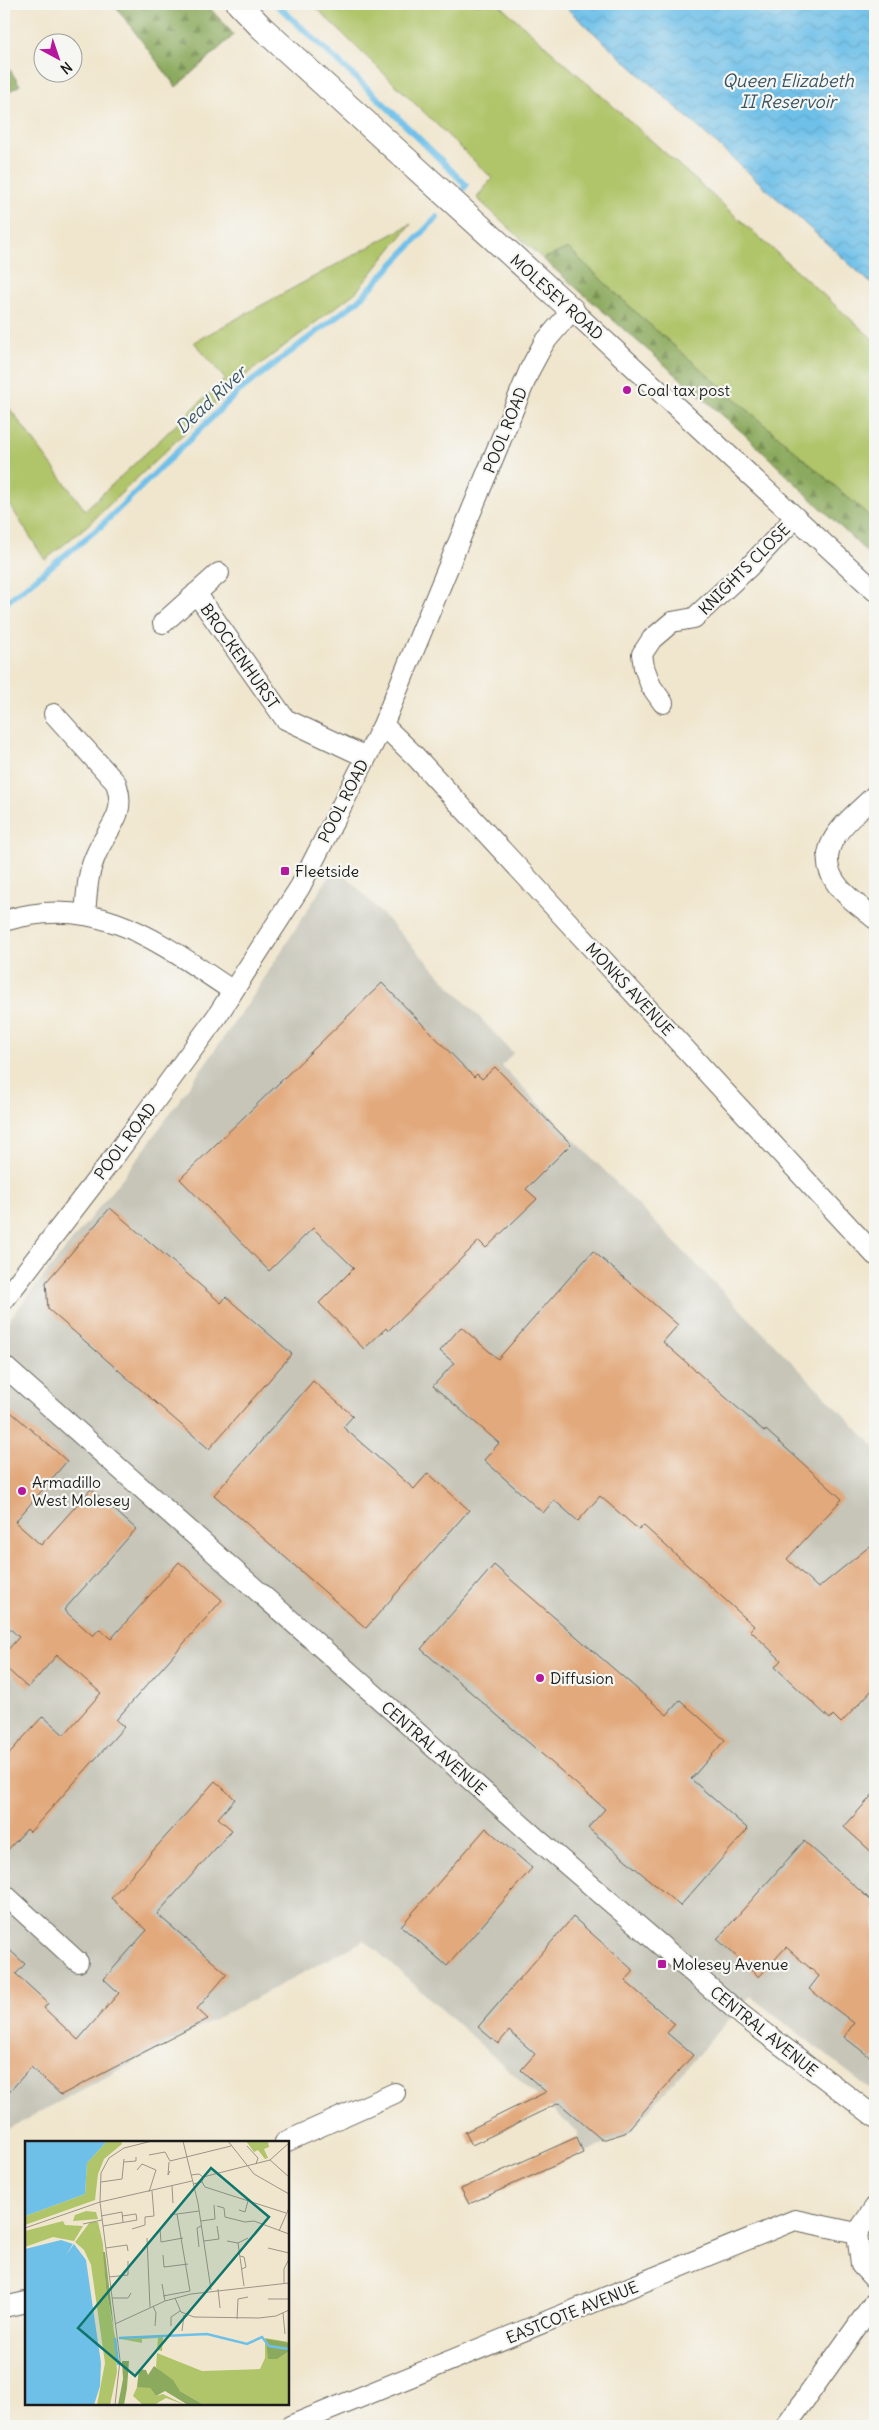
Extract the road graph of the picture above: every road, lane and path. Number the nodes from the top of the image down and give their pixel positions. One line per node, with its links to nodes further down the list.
1 (239, 4): 2 (street, MOLESEY ROAD)
2 (572, 310): 3 (street, MOLESEY ROAD); 10 (street, POOL ROAD)
3 (796, 518): 5 (street, MOLESEY ROAD); 8 (street, KNIGHTS CLOSE)
4 (219, 573): 6 (street, BROCKENHURST)
5 (875, 591)
6 (196, 593): 7 (street, BROCKENHURST); 11 (street, BROCKENHURST)
7 (163, 623)
8 (663, 703)
9 (54, 714): 13 (street)
10 (383, 724): 11 (street, POOL ROAD); 17 (street, MONKS AVENUE)
11 (366, 757): 16 (street, POOL ROAD)
12 (875, 796): 14 (street)
13 (85, 914): 15 (street); 16 (street)
14 (875, 919)
15 (4, 921)
16 (233, 991): 18 (street, POOL ROAD)
17 (875, 1255)
18 (4, 1300)
19 (4, 1366): 23 (street, CENTRAL AVENUE)
20 (4, 1894): 21 (street)
21 (78, 1962)
22 (395, 2093): 24 (street)
23 (875, 2117)
24 (287, 2141)
25 (875, 2207): 26 (street)
26 (857, 2233): 27 (street); 31 (street, EASTCOTE AVENUE)
27 (875, 2280)
28 (875, 2301): 32 (street)
29 (25, 2302): 30 (street)
30 (4, 2307)
31 (290, 2426)
32 (786, 2426)

